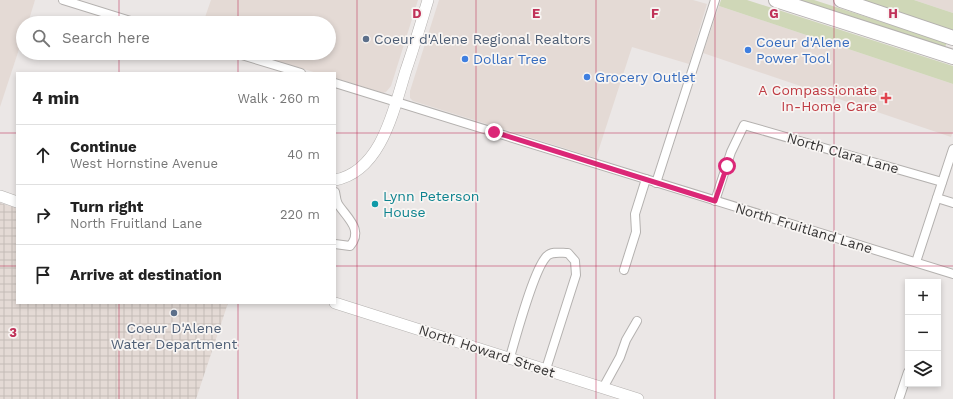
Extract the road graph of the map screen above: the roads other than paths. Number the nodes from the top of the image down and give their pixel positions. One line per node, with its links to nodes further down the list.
1 (63, 0): 6 (street)
2 (428, 0): 12 (street)
3 (715, 0): 16 (street)
4 (776, 0): 8 (highway)
5 (841, 0): 7 (highway)
6 (114, 16)
7 (953, 38)
8 (952, 56)
9 (258, 60): 10 (street)
10 (298, 72)
11 (336, 83): 12 (street, North Fruitland Lane)
12 (396, 101): 14 (street, North Fruitland Lane); 15 (street)
13 (953, 149): 17 (street)
14 (646, 179): 16 (street, North Fruitland Lane); 26 (street)
15 (336, 180)
16 (656, 182): 20 (street, North Fruitland Lane)
17 (942, 182): 19 (street); 20 (street, North Clara Lane)
18 (0, 196): 21 (street)
19 (937, 198): 22 (street); 25 (street)
20 (715, 201): 25 (street, North Fruitland Lane)
21 (16, 202)
22 (953, 203)
23 (336, 205): 24 (street)
24 (336, 244)
25 (916, 262): 27 (street, North Fruitland Lane)
26 (624, 270)
27 (953, 274)
28 (336, 303): 30 (street, North Howard Street)
29 (637, 321): 33 (street)
30 (510, 358): 31 (street, North Howard Street); 31 (street)
31 (546, 369): 33 (street, North Howard Street)
32 (905, 381): 36 (street)
33 (603, 388): 34 (street, North Howard Street)
34 (620, 396): 35 (street, North Howard Street)
35 (638, 399)
36 (899, 399)

